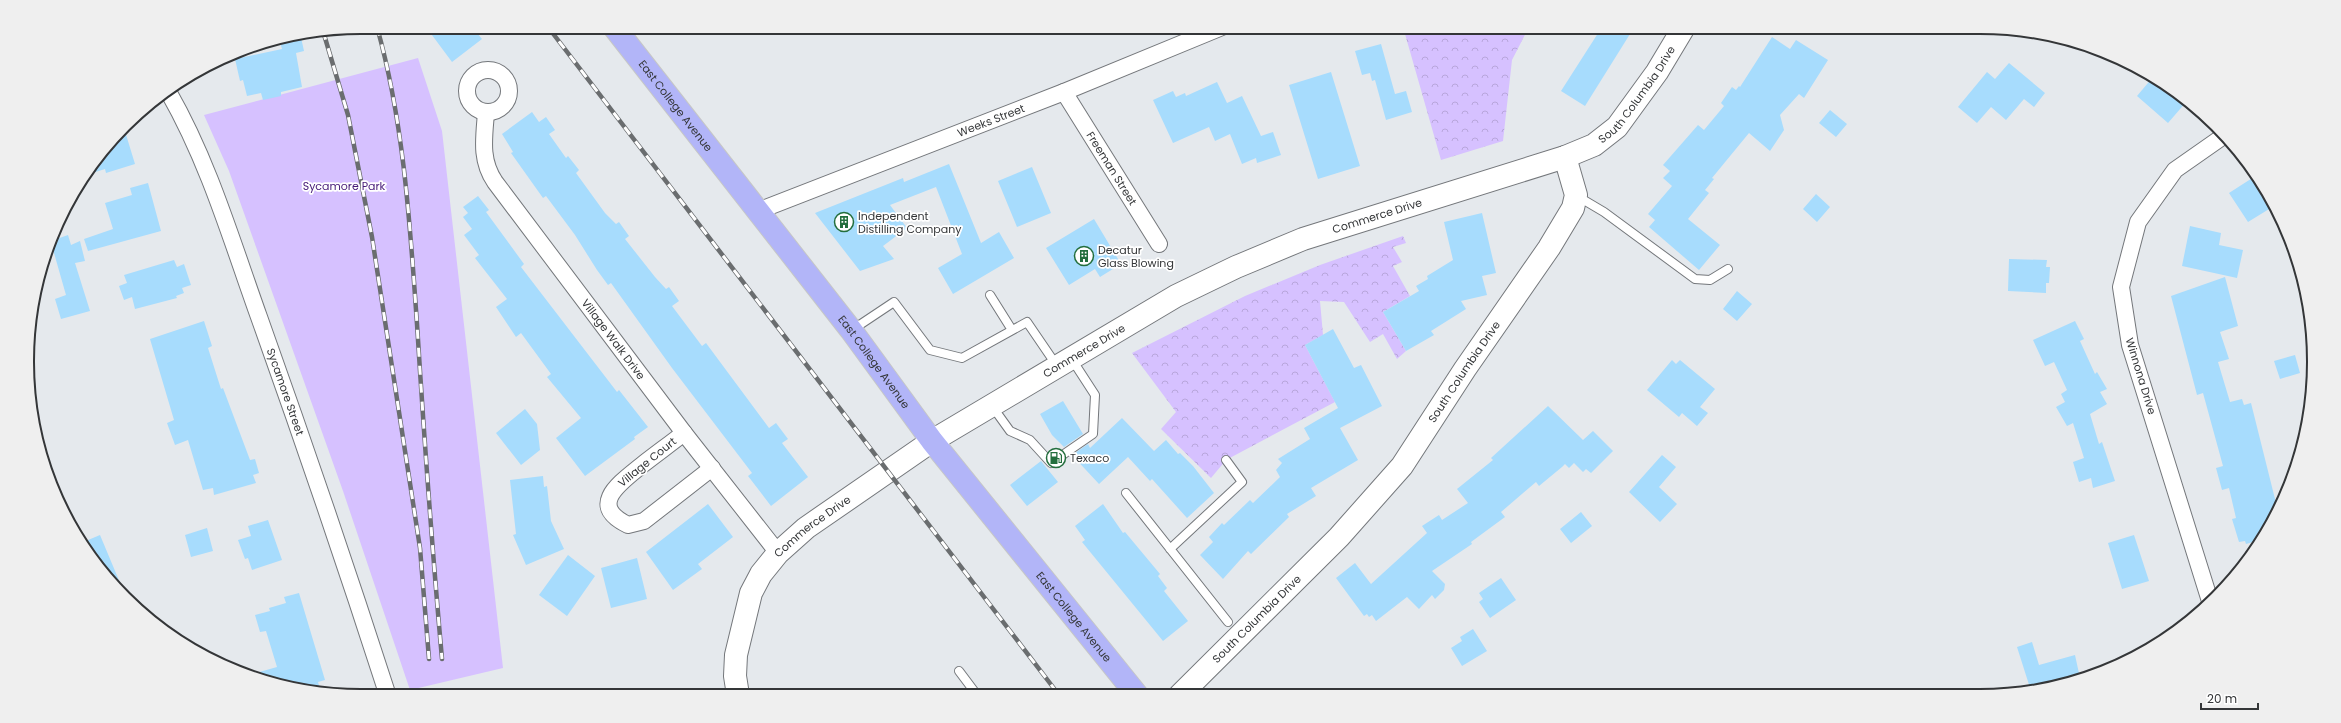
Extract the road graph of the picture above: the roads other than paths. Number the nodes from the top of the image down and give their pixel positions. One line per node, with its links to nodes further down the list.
1 (619, 34): 10 (main road, East College Avenue)
2 (1205, 34): 4 (street, Weeks Street)
3 (1680, 34): 8 (main road, South Columbia Drive)
4 (1064, 92): 10 (street, Weeks Street); 11 (street, Freeman Street)
5 (171, 96): 28 (street, Sycamore Street)
6 (486, 113): 18 (street, Village Walk Drive)
7 (2220, 139): 25 (street, Winnona Drive)
8 (1565, 157): 9 (main road); 16 (main road, Commerce Drive)
9 (1576, 195): 12 (lane); 32 (main road, South Columbia Drive)
10 (758, 211): 14 (main road, East College Avenue)
11 (1159, 244)
12 (1728, 269)
13 (990, 295): 15 (lane)
14 (851, 330): 15 (lane); 19 (main road, East College Avenue)
15 (1012, 330): 16 (lane)
16 (1064, 362): 17 (main road, Commerce Drive); 17 (lane)
17 (992, 405): 19 (main road, Commerce Drive)
18 (684, 433): 21 (street, Village Walk Drive); 21 (street, Village Court)
19 (932, 442): 24 (main road, Commerce Drive); 31 (main road, East College Avenue)
20 (1226, 460): 23 (lane)
21 (712, 468): 24 (street, Village Walk Drive)
22 (1126, 493): 23 (lane)
23 (1170, 549): 26 (lane)
24 (778, 553): 29 (main road, Commerce Drive)
25 (2208, 596)
26 (1228, 622)
27 (959, 671): 30 (lane)
28 (386, 689)
29 (737, 689)
30 (973, 689)
31 (1132, 689)
32 (1186, 689)

